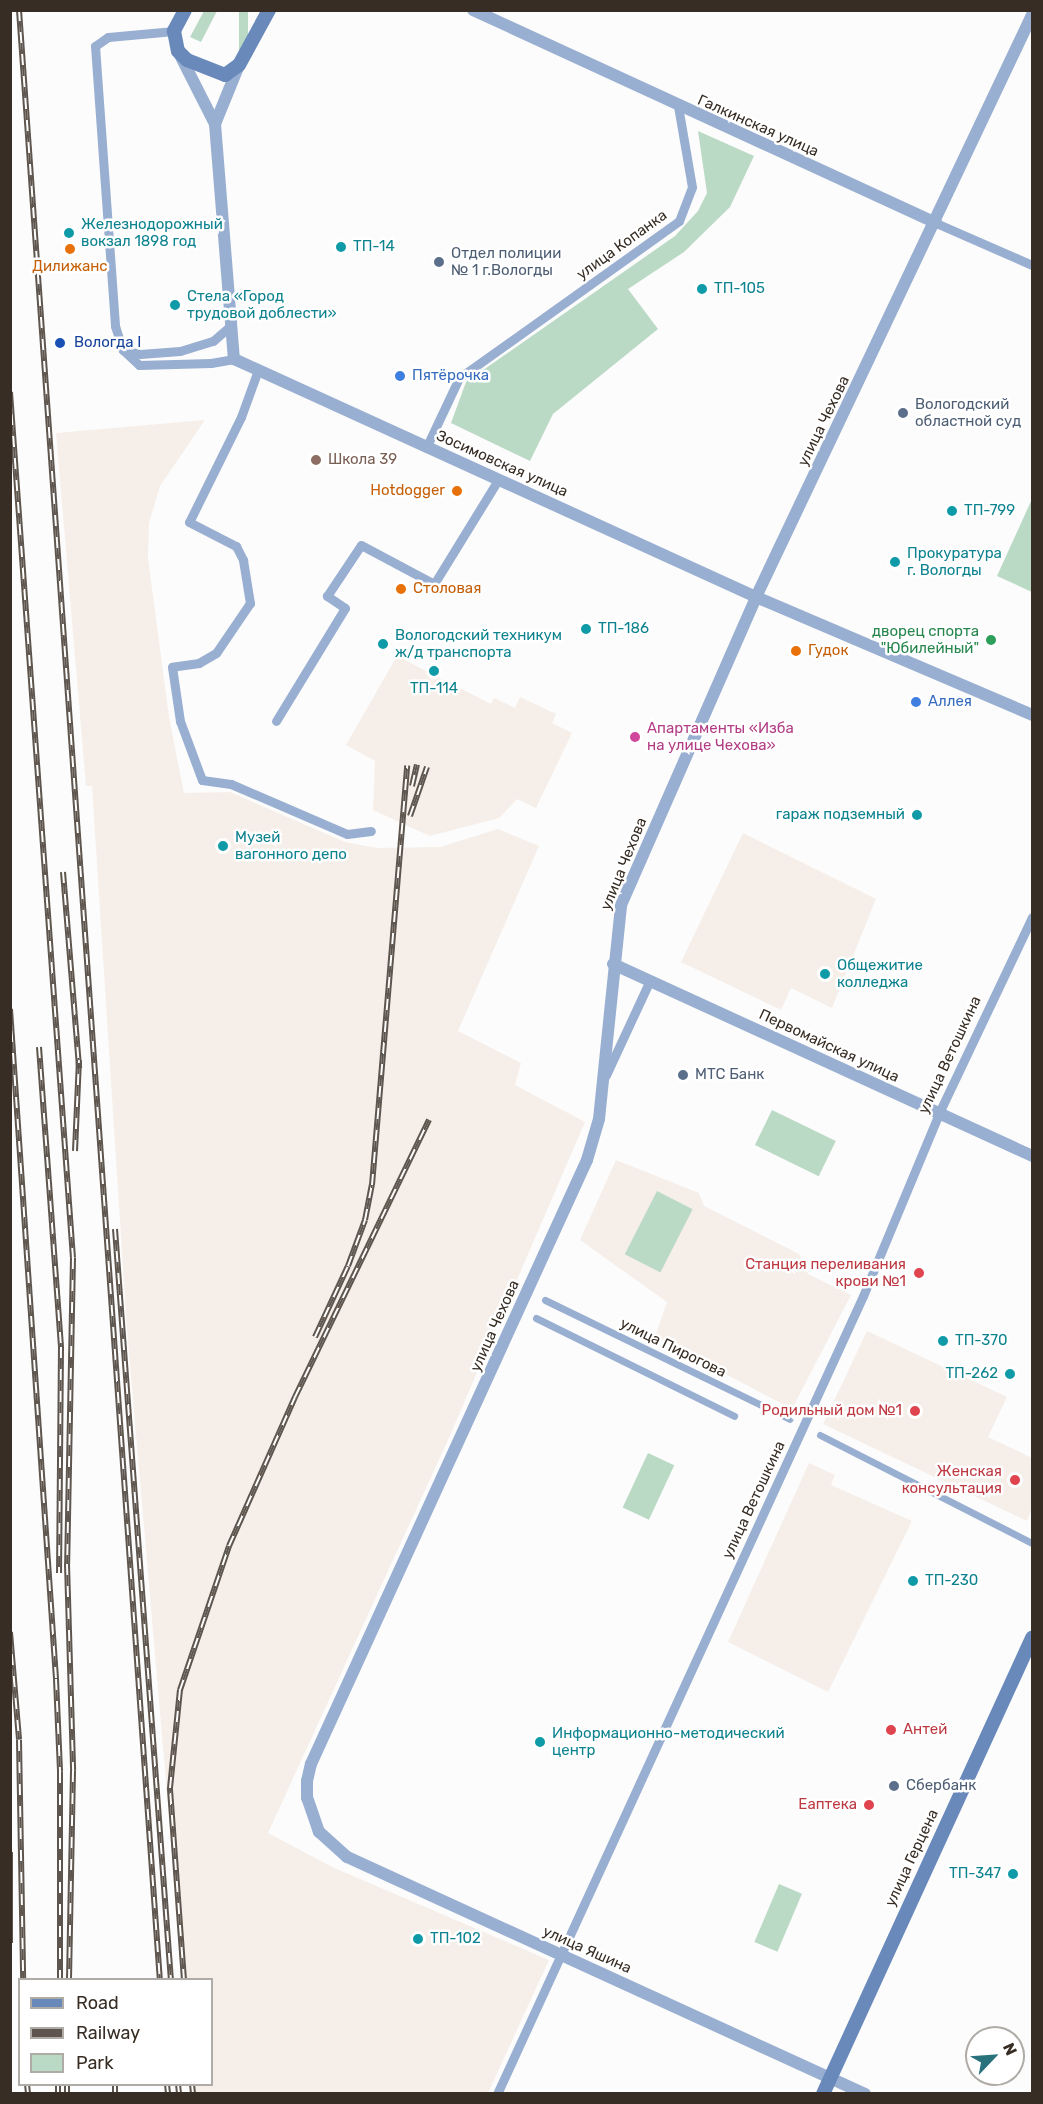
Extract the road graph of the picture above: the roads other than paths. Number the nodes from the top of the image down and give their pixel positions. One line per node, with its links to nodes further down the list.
1 (185, 10): 5 (main road)
2 (269, 10): 7 (main road)
3 (473, 10): 8 (street, Галкинская улица)
4 (1032, 15): 10 (street, улица Чехова)
5 (176, 27): 6 (main road); 13 (street)
6 (178, 51): 7 (main road); 9 (street)
7 (239, 65): 9 (street)
8 (678, 106): 10 (street, Галкинская улица); 16 (street, улица Копанка)
9 (215, 123): 12 (street)
10 (936, 222): 11 (street, Галкинская улица); 18 (street, улица Чехова)
11 (1032, 265)
12 (230, 326): 13 (street); 14 (street)
13 (123, 350): 14 (street)
14 (234, 359): 15 (street, Зосимовская улица)
15 (258, 370): 16 (street, Зосимовская улица); 21 (street)
16 (426, 448): 17 (street, Зосимовская улица)
17 (498, 480): 18 (street, Зосимовская улица); 20 (street)
18 (756, 597): 19 (street, Зосимовская улица); 23 (street, улица Чехова)
19 (1032, 716)
20 (276, 721)
21 (371, 831)
22 (1032, 917): 26 (street, улица Ветошкина)
23 (613, 964): 24 (street, Первомайская улица); 25 (street, улица Чехова)
24 (650, 980): 25 (street); 26 (street, Первомайская улица)
25 (603, 1080): 35 (street, улица Чехова)
26 (939, 1113): 27 (street, Первомайская улица); 36 (street, улица Ветошкина)
27 (1032, 1156)
28 (544, 1300): 31 (street, улица Пирогова)
29 (536, 1318): 30 (street)
30 (734, 1416)
31 (790, 1419)
32 (820, 1435): 33 (street)
33 (1032, 1543)
34 (1032, 1638): 37 (main road, улица Герцена)
35 (311, 1816): 36 (street, улица Яшина)
36 (560, 1955): 37 (street, улица Яшина); 38 (street, улица Ветошкина)
37 (830, 2078): 39 (main road, улица Герцена); 40 (street, улица Яшина)
38 (497, 2094)
39 (823, 2094)
40 (865, 2094)

